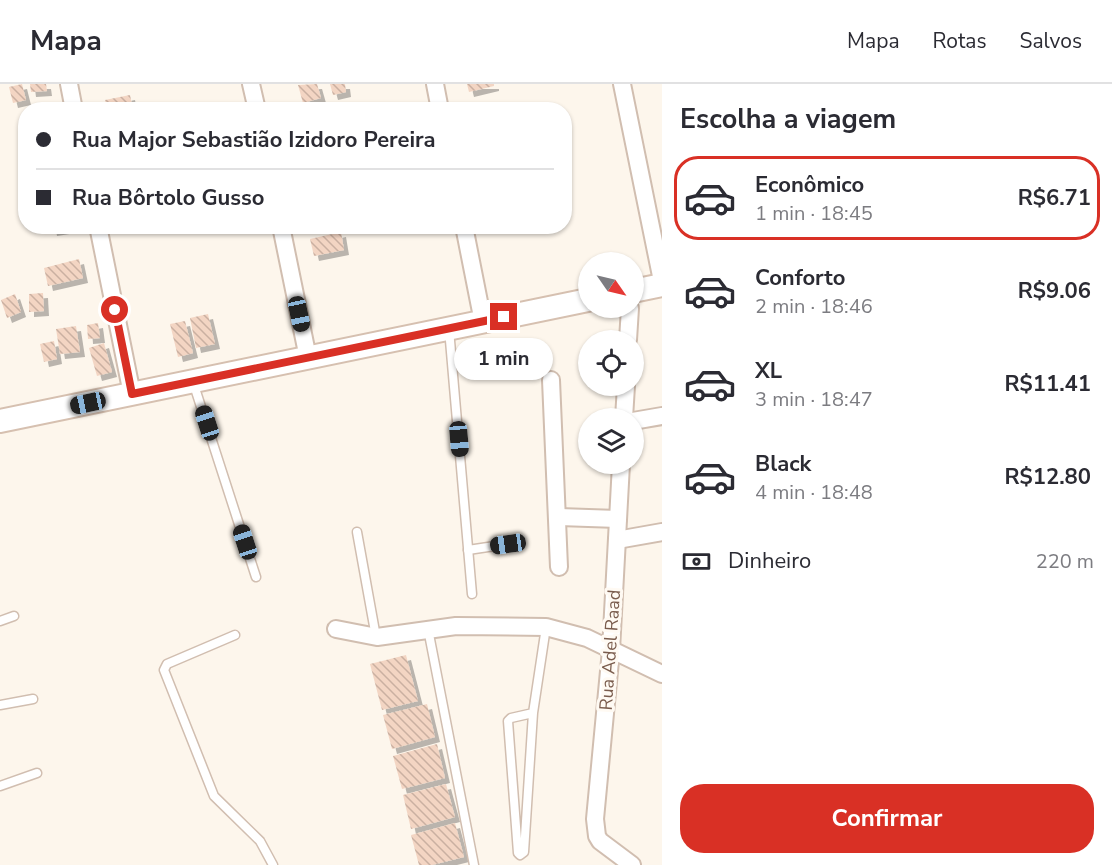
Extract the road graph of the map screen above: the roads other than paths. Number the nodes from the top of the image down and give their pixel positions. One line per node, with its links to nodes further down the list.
1 (69, 84): 5 (street)
2 (251, 84): 6 (street)
3 (435, 84): 7 (street)
4 (622, 84): 11 (street)
5 (72, 102)
6 (255, 102)
7 (438, 102)
8 (100, 234): 19 (street)
9 (283, 234): 16 (street)
10 (466, 234): 14 (street)
11 (662, 283): 12 (street)
12 (644, 288)
13 (578, 302): 14 (street)
14 (483, 322): 15 (street)
15 (449, 328): 16 (street); 30 (lane)
16 (308, 358): 18 (street)
17 (551, 381): 24 (street)
18 (193, 382): 19 (street); 32 (lane)
19 (132, 394): 22 (street)
20 (662, 416): 21 (street)
21 (644, 419)
22 (0, 422)
23 (620, 474): 25 (street, Rua Adel Raad)
24 (559, 517): 25 (street); 31 (street)
25 (618, 519): 28 (street, Rua Adel Raad)
26 (357, 532): 40 (lane)
27 (662, 532): 28 (street)
28 (617, 540): 41 (street, Rua Adel Raad)
29 (508, 544): 30 (lane)
30 (468, 549): 33 (lane)
31 (559, 567)
32 (256, 577)
33 (472, 594)
34 (14, 616): 35 (lane)
35 (0, 621)
36 (546, 627): 38 (street); 41 (street); 45 (lane)
37 (336, 629): 40 (street)
38 (428, 629): 40 (street); 49 (lane)
39 (235, 635): 48 (lane)
40 (376, 637)
41 (611, 650): 42 (street); 50 (street, Rua Adel Raad)
42 (662, 674)
43 (33, 699): 44 (lane)
44 (0, 705)
45 (533, 713): 45 (lane)
46 (38, 773): 47 (lane)
47 (0, 786)
48 (273, 865)
49 (474, 865)
50 (632, 865)

